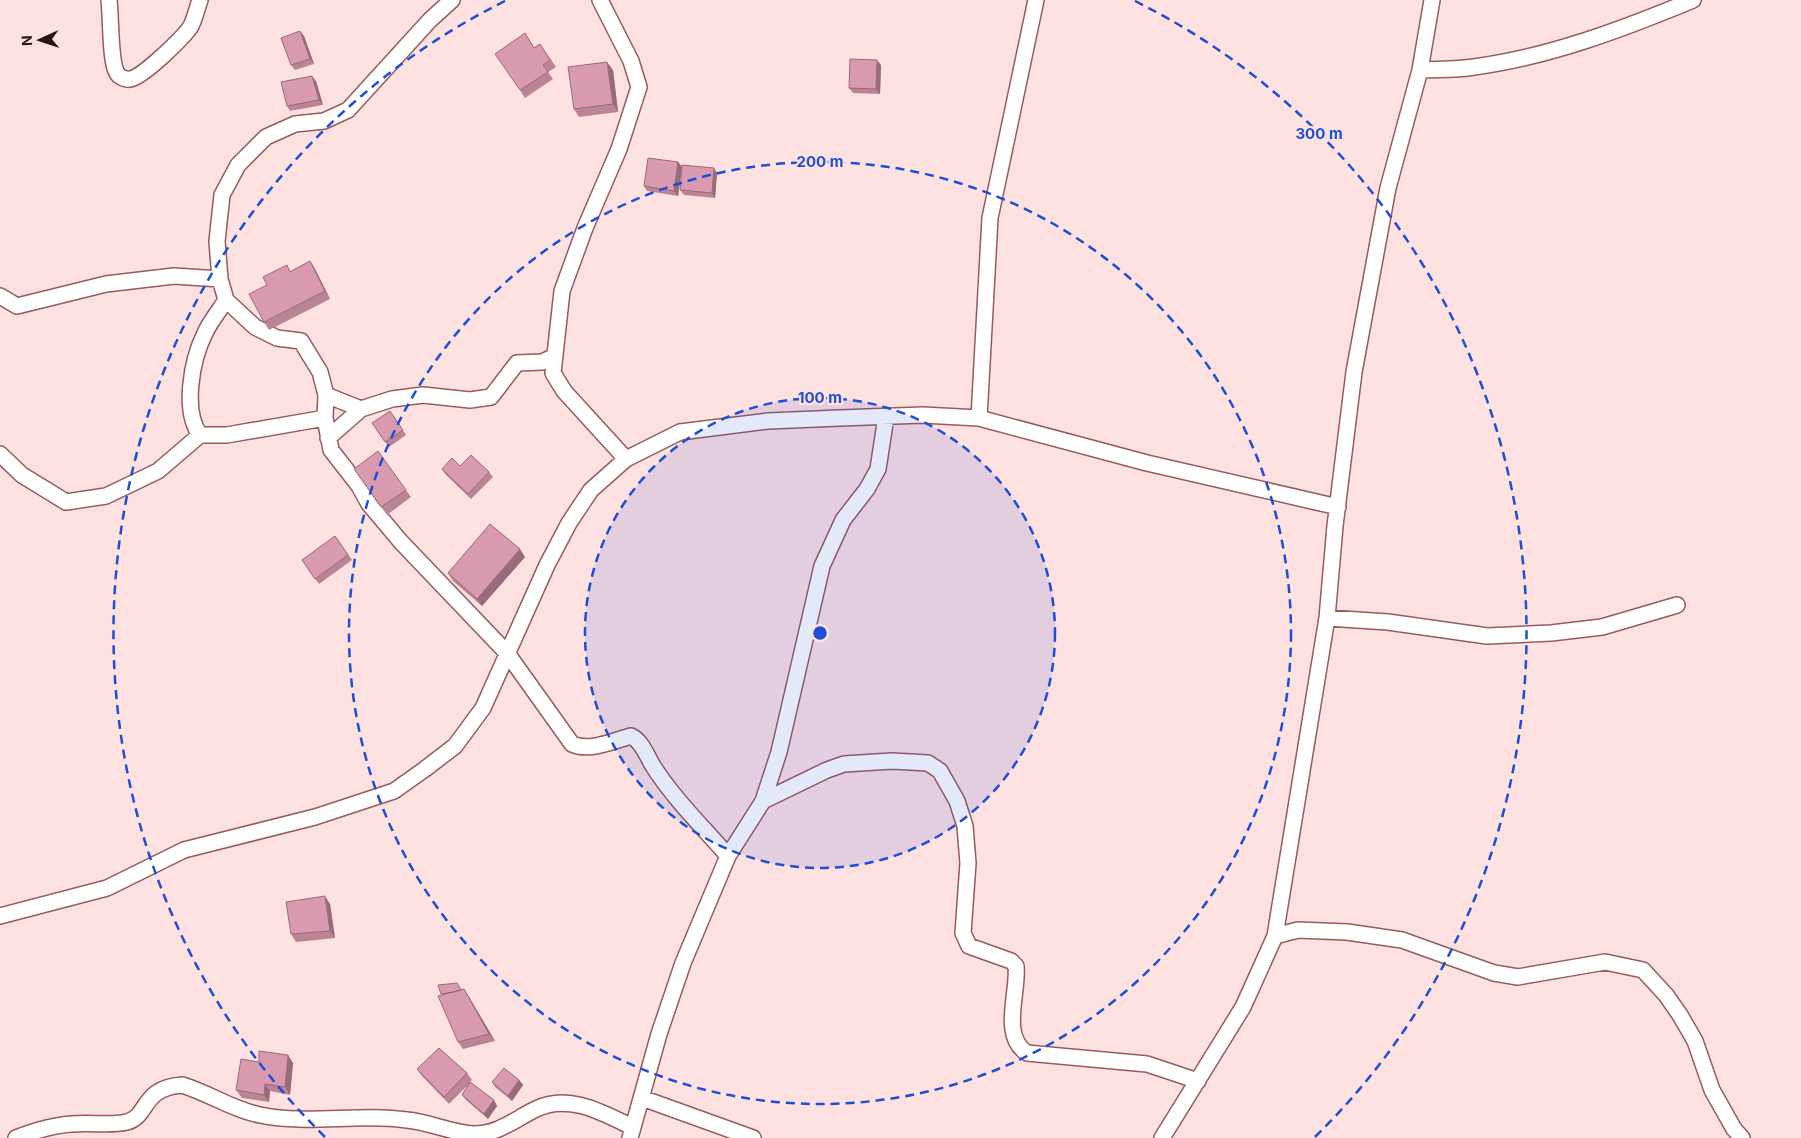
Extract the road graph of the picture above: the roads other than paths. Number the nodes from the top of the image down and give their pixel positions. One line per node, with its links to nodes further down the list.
1 (109, 0): 2 (street)
2 (200, 0)
3 (452, 0): 9 (street)
4 (600, 0): 12 (street)
5 (1036, 0): 17 (street)
6 (1432, 0): 8 (street)
7 (1693, 0): 8 (street)
8 (1420, 70): 22 (street)
9 (220, 279): 10 (street); 11 (street)
10 (0, 296)
11 (226, 300): 13 (street); 18 (street)
12 (553, 357): 14 (street); 21 (street)
13 (326, 395): 14 (street); 16 (street)
14 (361, 409): 19 (street)
15 (886, 417): 17 (street); 21 (street); 26 (street)
16 (325, 418): 18 (street); 19 (street)
17 (979, 418): 22 (street)
18 (200, 435): 20 (street)
19 (328, 438): 25 (street)
20 (0, 454)
21 (626, 459): 25 (street)
22 (1338, 507): 24 (street)
23 (1678, 606): 24 (street)
24 (1327, 618): 29 (street)
25 (507, 653): 27 (street); 28 (street)
26 (763, 801): 27 (street); 30 (street)
27 (728, 856): 31 (street)
28 (0, 916)
29 (1275, 936): 30 (street); 36 (street)
30 (1198, 1081): 35 (street)
31 (642, 1098): 32 (street); 34 (street)
32 (631, 1133): 33 (street)
33 (16, 1138)
34 (753, 1138)
35 (1162, 1138)
36 (1742, 1138)

